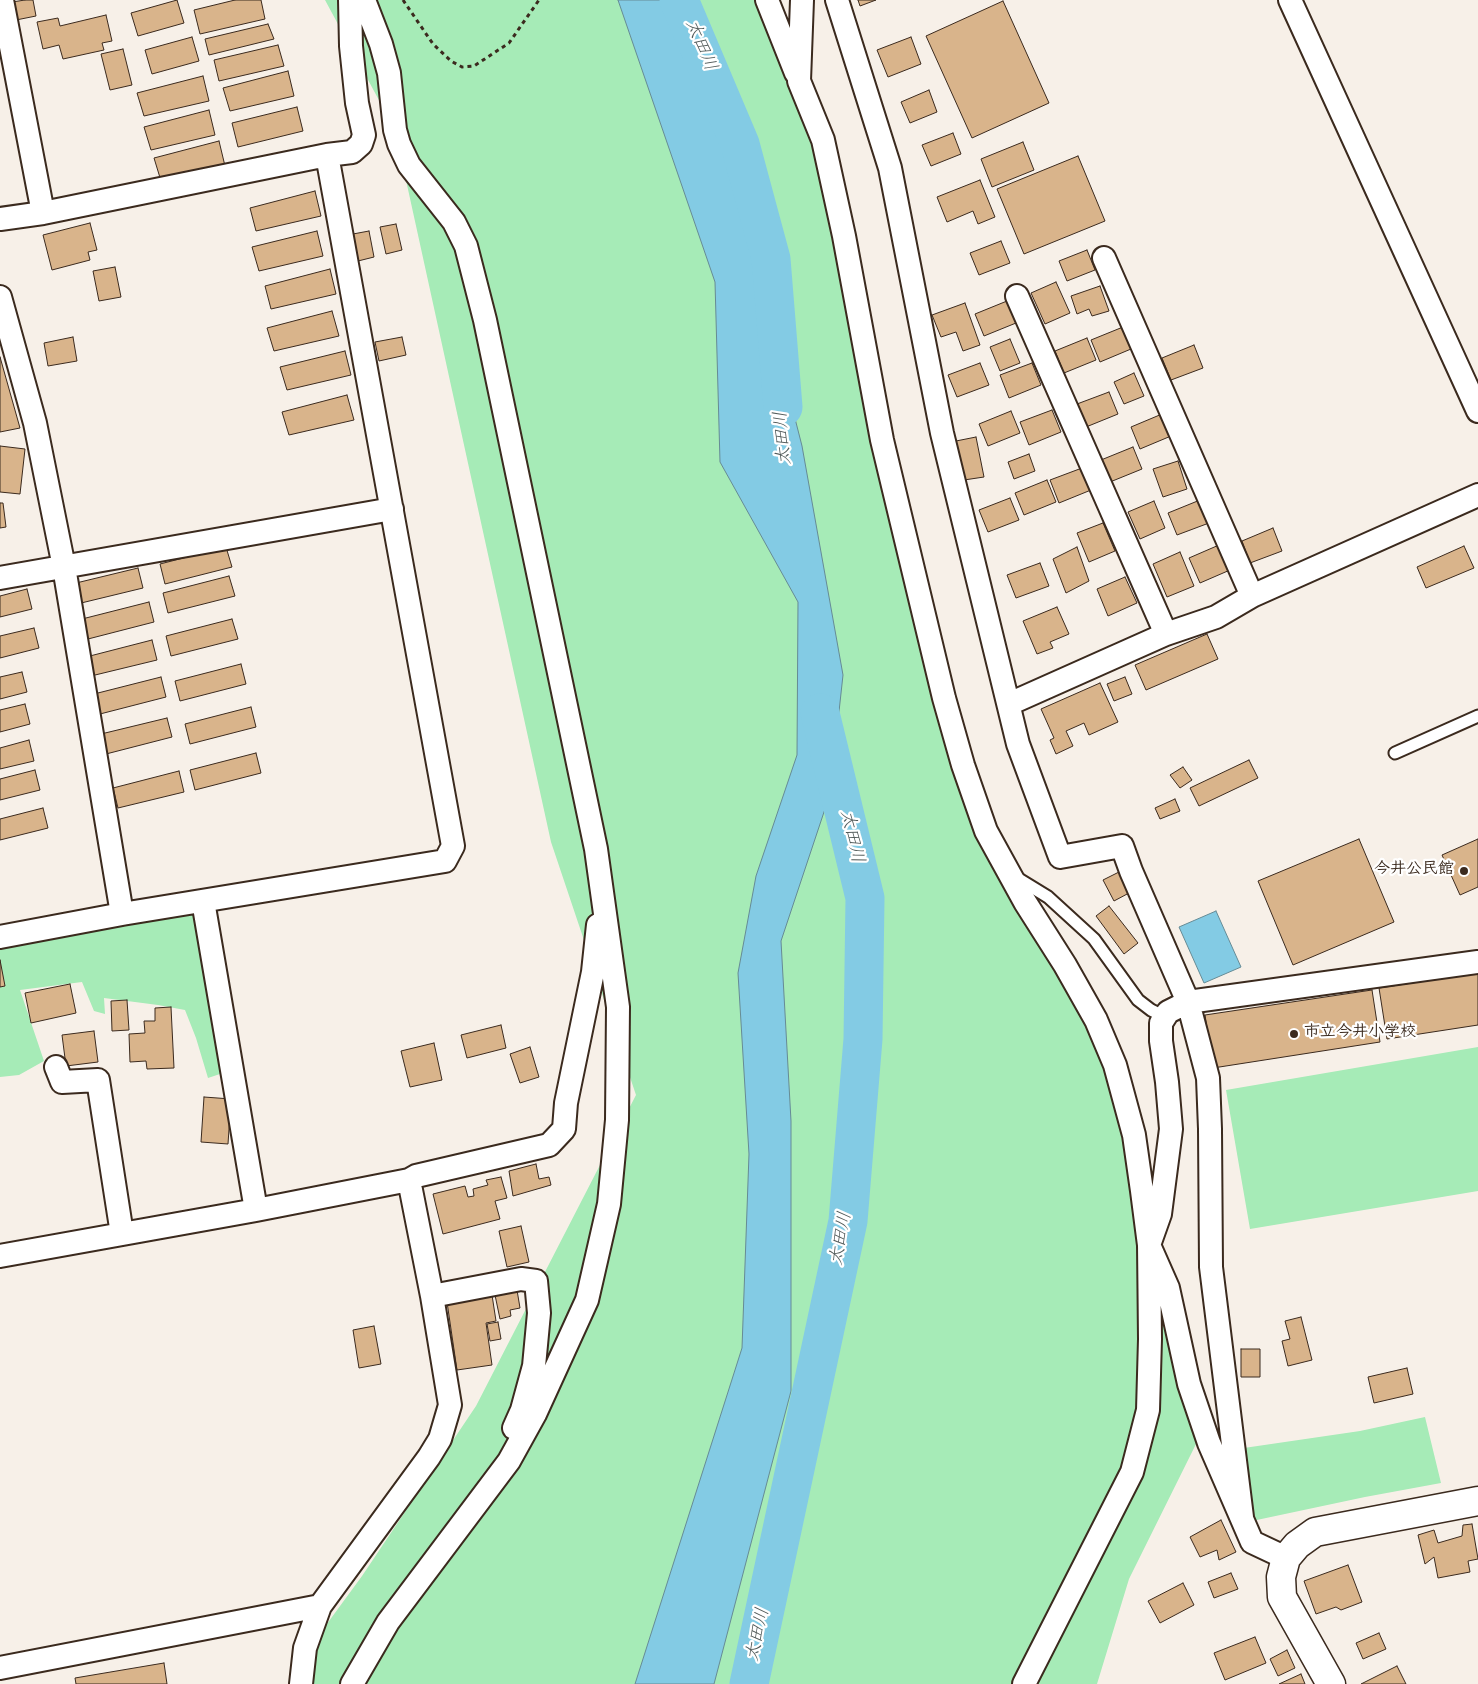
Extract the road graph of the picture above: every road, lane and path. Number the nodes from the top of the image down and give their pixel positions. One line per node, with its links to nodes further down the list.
1 (2, 0): 12 (street)
2 (350, 0): 11 (street)
3 (364, 0): 29 (street)
4 (403, 0): 5 (path)
5 (539, 0)
6 (767, 0): 10 (street)
7 (802, 0): 10 (street)
8 (837, 0): 24 (street)
9 (1290, 0): 17 (street)
10 (799, 81): 27 (street)
11 (327, 155): 12 (street); 19 (street)
12 (43, 213): 13 (street)
13 (0, 219)
14 (1104, 258): 22 (street)
15 (1017, 296): 23 (street)
16 (0, 297): 20 (street)
17 (1478, 411)
18 (1478, 496): 22 (street)
19 (392, 509): 20 (street); 28 (street)
20 (64, 567): 21 (street); 30 (street)
21 (0, 578)
22 (1252, 596): 23 (street)
23 (1166, 634): 24 (street)
24 (1008, 704): 33 (street)
25 (1478, 716): 26 (lane)
26 (1395, 754)
27 (1009, 873): 34 (lane); 39 (street)
28 (202, 901): 30 (street); 37 (street)
29 (604, 913): 36 (street); 42 (street)
30 (122, 914): 31 (street)
31 (0, 937)
32 (1478, 962): 33 (street)
33 (1188, 1002): 34 (street); 44 (street)
34 (1165, 1017): 39 (street)
35 (56, 1067): 38 (street)
36 (409, 1180): 37 (street); 41 (street)
37 (256, 1210): 38 (street)
38 (122, 1234): 40 (street)
39 (1149, 1245): 44 (street); 50 (street)
40 (0, 1256)
41 (432, 1296): 42 (street); 46 (street)
42 (514, 1452): 49 (street)
43 (1478, 1501): 45 (street)
44 (1242, 1517): 45 (street)
45 (1286, 1558): 51 (street)
46 (320, 1606): 47 (street); 48 (street)
47 (0, 1668)
48 (301, 1684)
49 (352, 1684)
50 (1024, 1684)
51 (1331, 1684)

